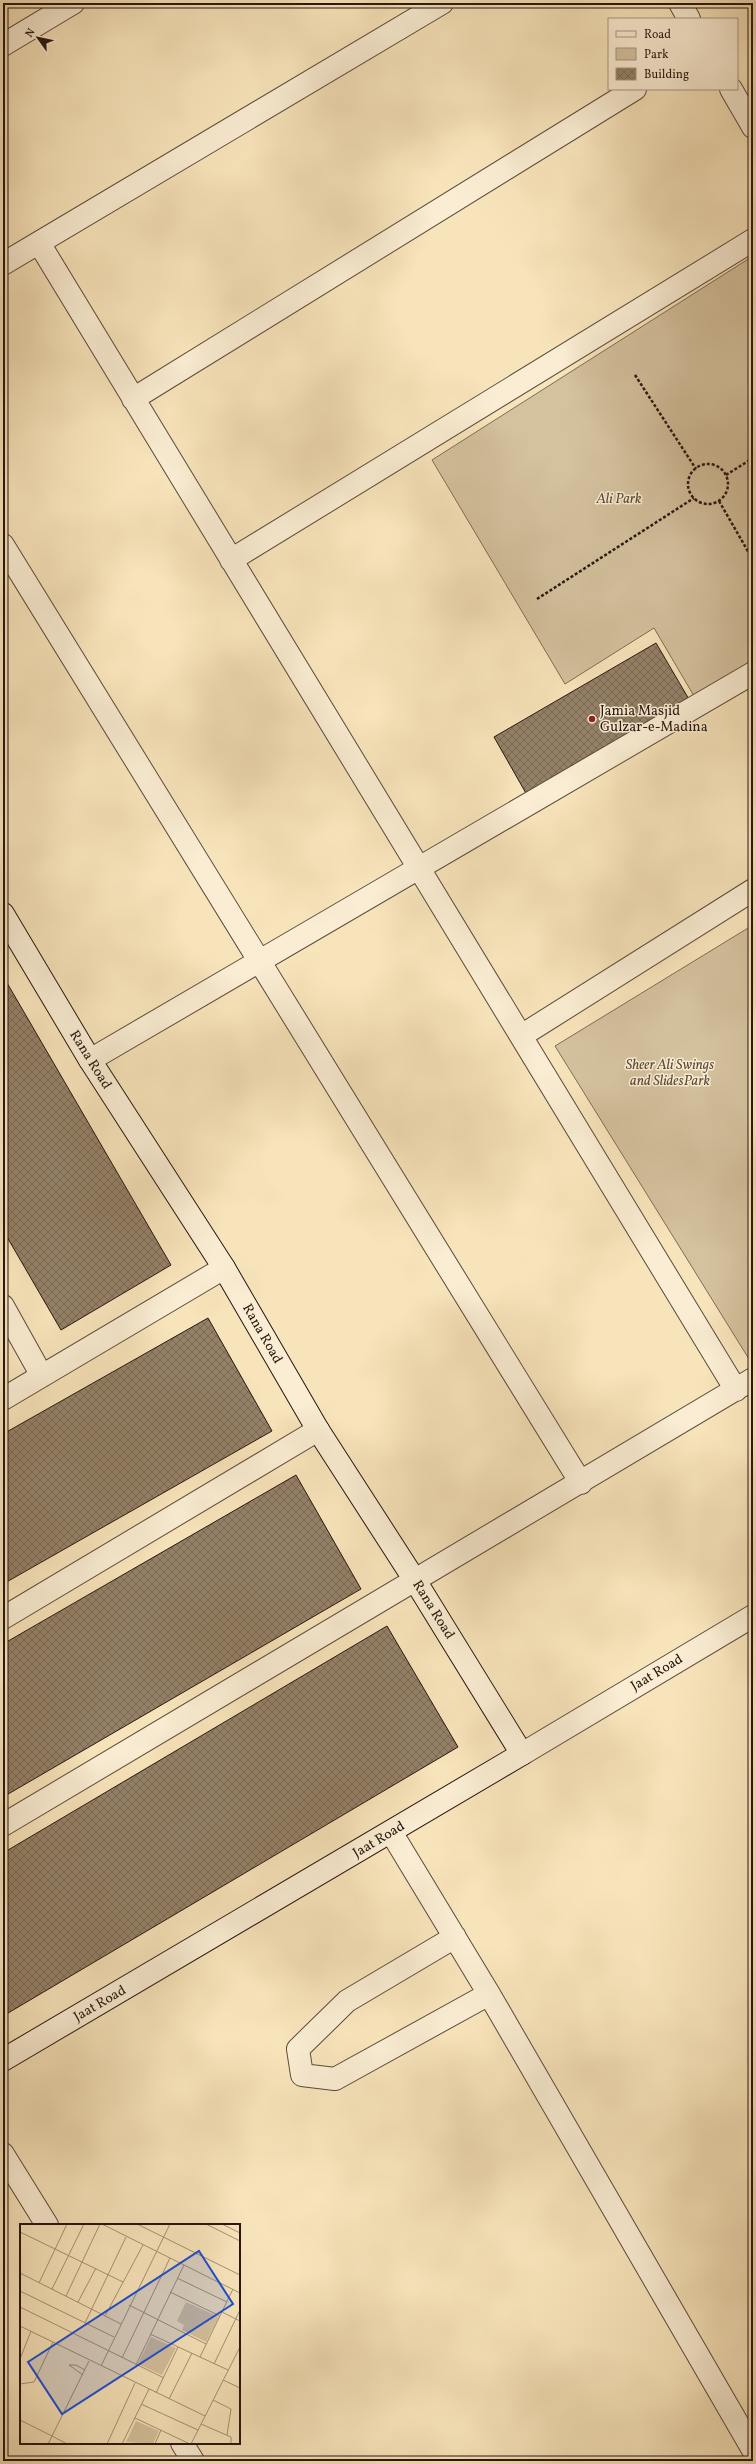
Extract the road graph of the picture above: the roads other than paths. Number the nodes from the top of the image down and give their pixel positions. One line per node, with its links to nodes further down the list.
1 (74, 3): 5 (street)
2 (442, 3): 10 (street)
3 (680, 3): 4 (street)
4 (688, 18)
5 (3, 45)
6 (633, 90): 12 (street)
7 (732, 90): 8 (street)
8 (753, 127)
9 (753, 240): 14 (street)
10 (39, 243): 11 (street); 12 (street)
11 (3, 264)
12 (133, 399): 14 (street)
13 (3, 545): 19 (street)
14 (231, 560): 16 (street)
15 (753, 673): 16 (street)
16 (418, 868): 19 (street); 20 (street)
17 (753, 890): 20 (street)
18 (3, 914): 21 (street, Rana Road)
19 (260, 961): 21 (street); 28 (street)
20 (521, 1036): 25 (street)
21 (90, 1060): 22 (street, Rana Road)
22 (224, 1268): 24 (street); 27 (street, Rana Road)
23 (3, 1306): 24 (street)
24 (42, 1376): 26 (street)
25 (744, 1385): 28 (street)
26 (3, 1399)
27 (318, 1430): 29 (street, Rana Road); 31 (street)
28 (581, 1483): 29 (street)
29 (416, 1582): 32 (street, Rana Road); 33 (street)
30 (753, 1616): 32 (street, Jaat Road)
31 (3, 1618)
32 (522, 1754): 34 (street, Jaat Road)
33 (3, 1825)
34 (391, 1832): 35 (street); 37 (street, Jaat Road)
35 (455, 1937): 36 (street); 36 (street)
36 (489, 1994): 41 (street)
37 (3, 2060)
38 (3, 2154): 39 (street)
39 (46, 2224)
40 (183, 2444): 42 (street)
41 (753, 2450)
42 (193, 2461)

